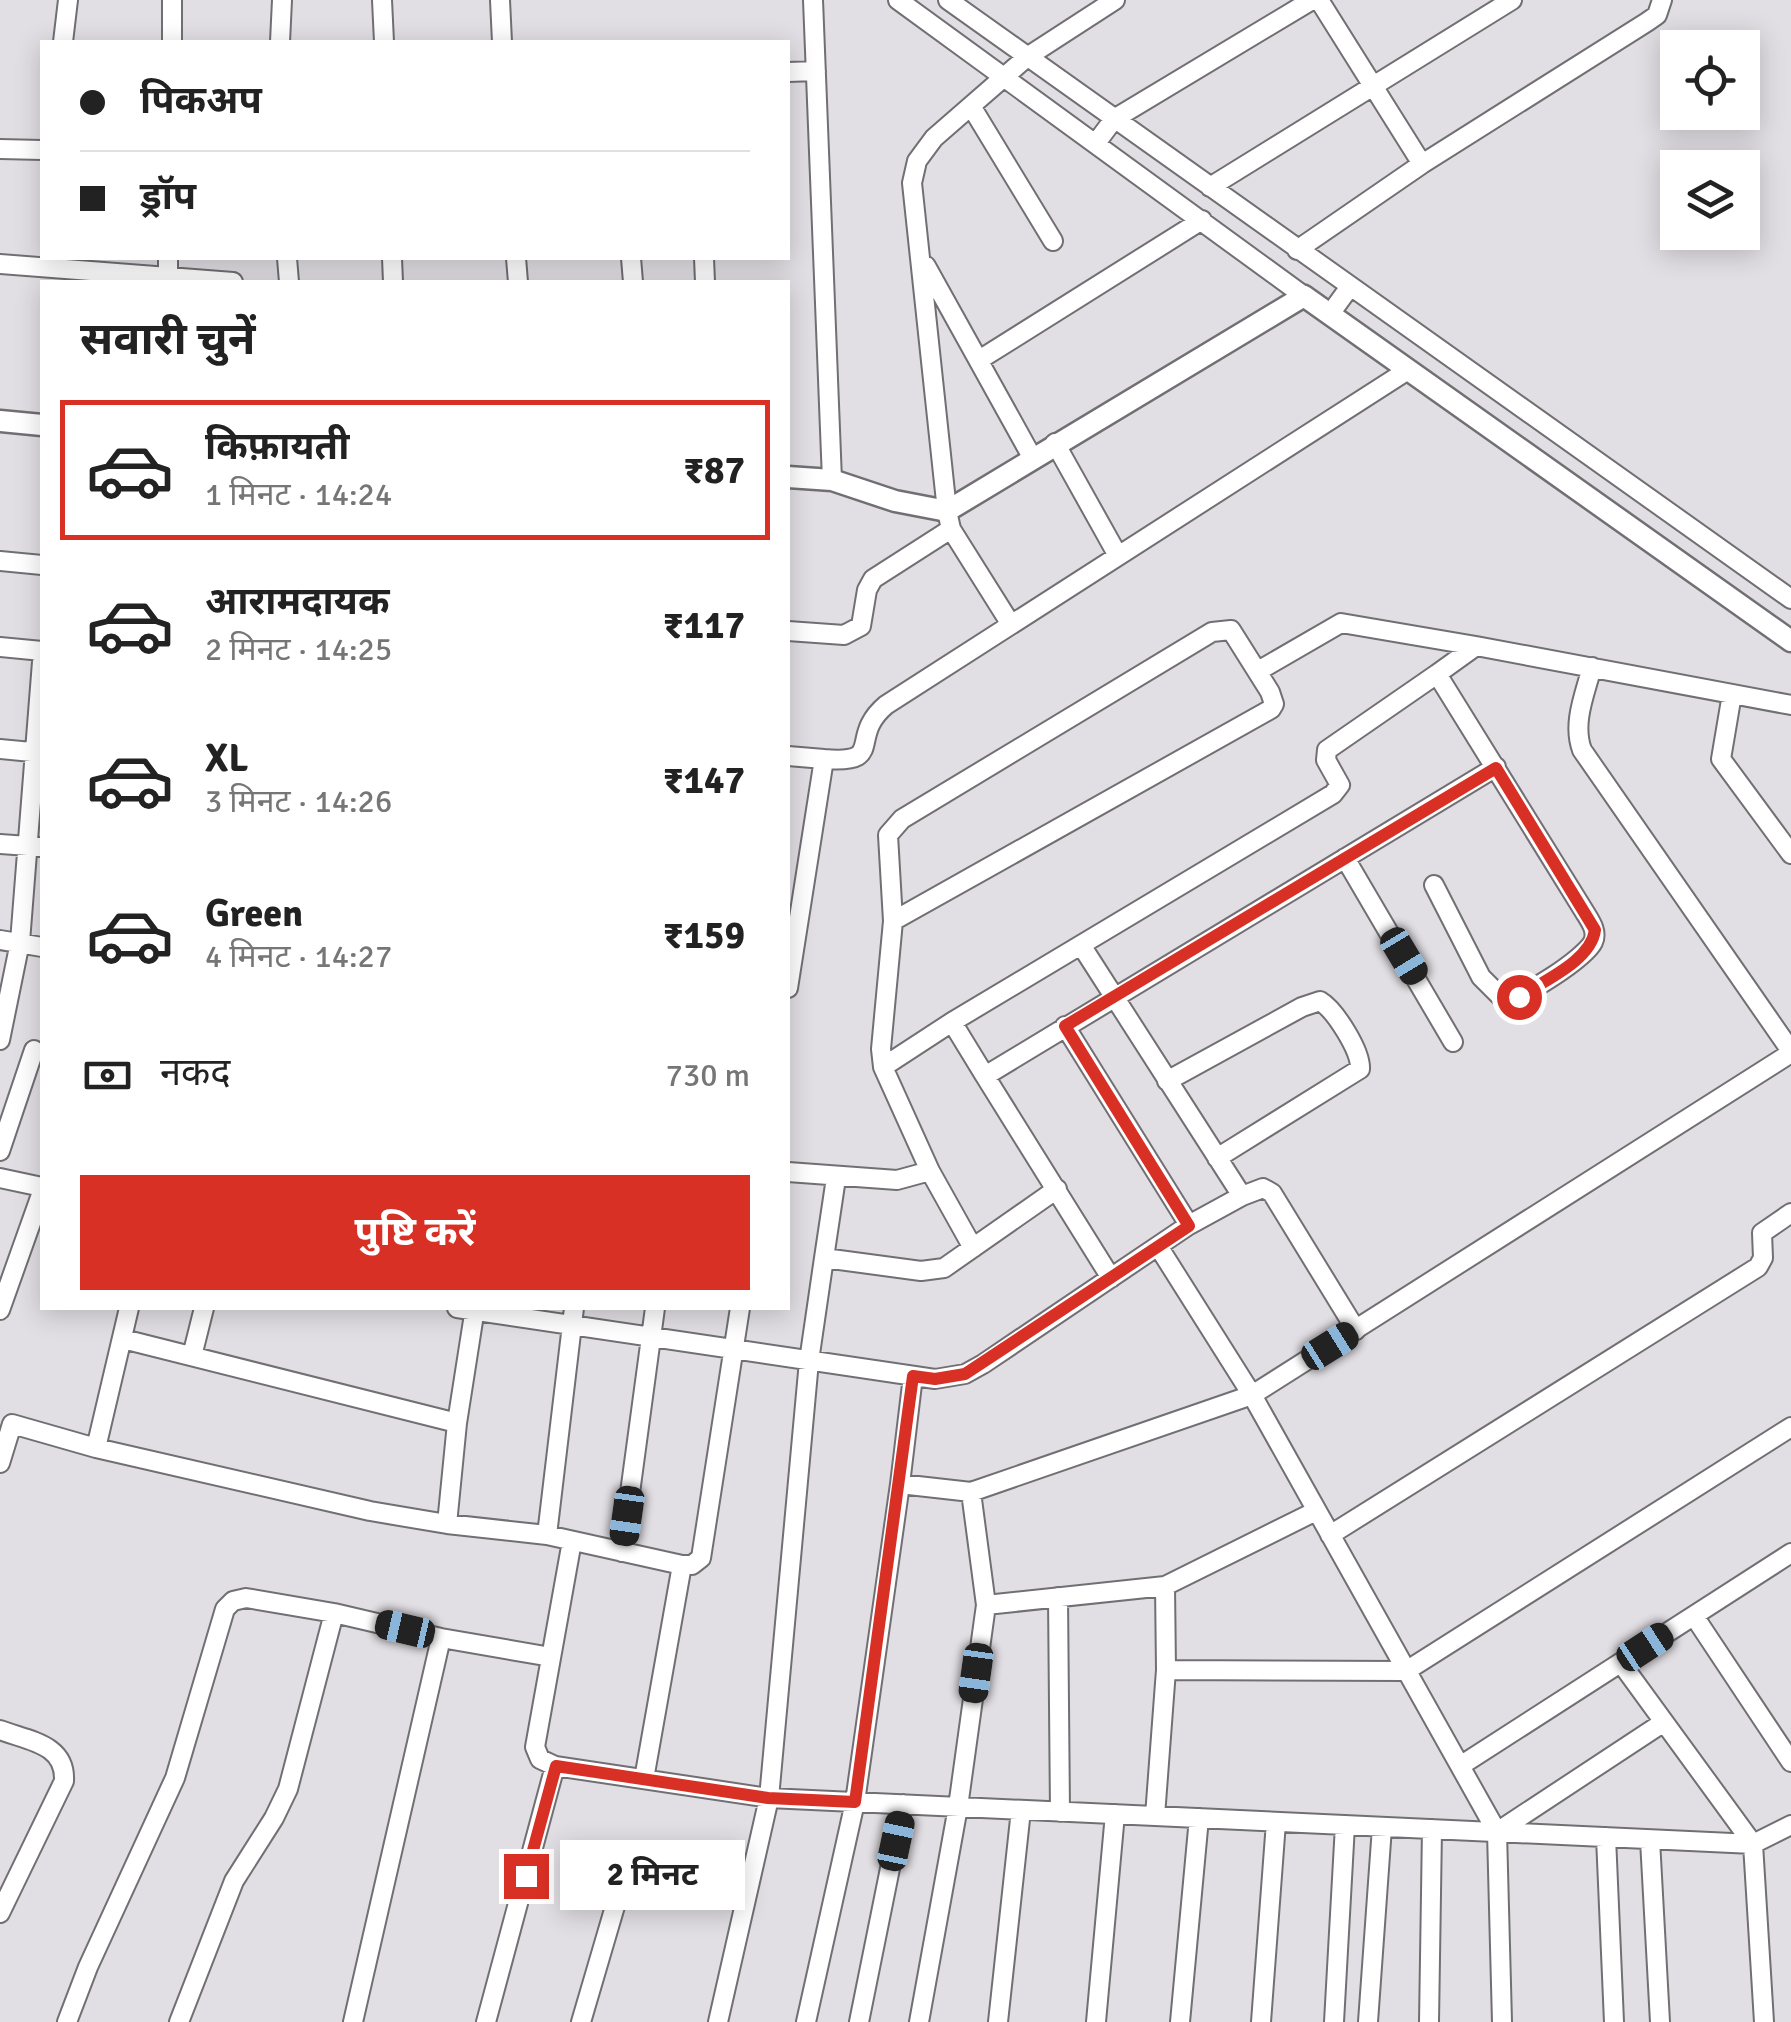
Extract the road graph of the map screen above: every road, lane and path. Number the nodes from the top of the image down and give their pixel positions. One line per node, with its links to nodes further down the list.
1 (68, 0): 13 (street)
2 (172, 0): 14 (street)
3 (282, 0): 15 (street)
4 (382, 0): 16 (street)
5 (500, 0): 17 (street)
6 (813, 0): 19 (street)
7 (898, 0): 18 (street)
8 (1114, 0): 18 (street)
9 (1512, 0): 21 (street)
10 (1662, 0): 26 (street)
11 (952, 1): 18 (street)
12 (1306, 2): 21 (street); 23 (street)
13 (63, 40)
14 (172, 40)
15 (280, 40)
16 (384, 40)
17 (502, 40)
18 (1014, 70): 22 (street); 23 (street); 23 (street)
19 (816, 71): 20 (street); 44 (street)
20 (790, 72)
21 (1371, 86): 26 (street); 27 (street)
22 (971, 106): 29 (street); 31 (street)
23 (1105, 132): 27 (street); 28 (street)
24 (0, 149): 25 (street)
25 (40, 150)
26 (1422, 164): 30 (street)
27 (1210, 187): 30 (street)
28 (1202, 220): 35 (street); 37 (street)
29 (1053, 241)
30 (1297, 250): 34 (street)
31 (921, 257): 37 (street); 45 (street)
32 (0, 264): 33 (street)
33 (168, 280)
34 (1349, 288): 36 (street); 49 (street)
35 (1304, 296): 36 (street); 41 (street)
36 (1330, 314): 38 (street)
37 (979, 360): 42 (street)
38 (1408, 370): 46 (street); 52 (street)
39 (0, 421): 40 (street)
40 (40, 424)
41 (1055, 444): 42 (street); 46 (street)
42 (1032, 457): 45 (street)
43 (790, 478): 44 (street)
44 (832, 480): 45 (street)
45 (949, 520): 50 (street); 51 (street)
46 (1116, 554): 50 (street)
47 (0, 561): 48 (street)
48 (40, 564)
49 (1791, 599)
50 (1010, 623): 65 (street)
51 (790, 630)
52 (1791, 641)
53 (1476, 646): 56 (street); 57 (street); 58 (street)
54 (0, 648): 55 (street)
55 (40, 651)
56 (1592, 668): 59 (street); 84 (street)
57 (1258, 671): 72 (street); 72 (street)
58 (1437, 674): 66 (street); 75 (street)
59 (1732, 694): 60 (street); 69 (street)
60 (1791, 706)
61 (40, 707): 63 (street)
62 (0, 749): 63 (street)
63 (38, 752): 68 (street)
64 (790, 756): 65 (street)
65 (824, 759): 77 (street)
66 (1496, 768): 70 (street); 71 (street)
67 (0, 844): 68 (street)
68 (35, 846): 74 (street)
69 (1791, 854)
70 (1346, 858): 78 (street); 82 (street)
71 (1434, 886)
72 (893, 921): 85 (street)
73 (0, 940): 74 (street)
74 (20, 942): 76 (street); 81 (street)
75 (1081, 945): 78 (street); 79 (street)
76 (40, 947)
77 (790, 975)
78 (1114, 997): 80 (street); 87 (street)
79 (952, 1022): 85 (street); 86 (street)
80 (1065, 1026): 86 (street); 99 (street)
81 (0, 1041): 83 (street)
82 (1454, 1042)
83 (38, 1051): 88 (street)
84 (1791, 1052): 112 (street)
85 (883, 1067): 90 (street)
86 (985, 1076): 95 (street)
87 (1167, 1080): 89 (street); 89 (street)
88 (0, 1150)
89 (1216, 1158): 97 (street)
90 (930, 1171): 93 (street); 101 (street)
91 (790, 1172): 93 (street)
92 (0, 1178): 94 (street)
93 (836, 1178): 102 (street)
94 (40, 1188)
95 (1057, 1189): 101 (street); 103 (street)
96 (40, 1195): 104 (street)
97 (1242, 1196): 99 (street); 112 (street)
98 (1791, 1212): 130 (street)
99 (1189, 1226): 100 (street)
100 (1158, 1246): 103 (street); 119 (street)
101 (973, 1248): 102 (street)
102 (824, 1258): 117 (street)
103 (1111, 1278): 118 (street)
104 (0, 1310)
105 (130, 1310): 114 (street)
106 (204, 1310): 116 (street)
107 (469, 1310): 121 (street)
108 (484, 1310): 111 (street)
109 (655, 1310): 113 (street)
110 (740, 1310): 115 (street)
111 (573, 1316): 113 (street); 129 (street)
112 (1356, 1330): 119 (street)
113 (651, 1337): 115 (street); 132 (street)
114 (123, 1339): 116 (street); 123 (street)
115 (734, 1350): 117 (street); 134 (street)
116 (192, 1356): 121 (street)
117 (808, 1360): 118 (street); 151 (street)
118 (913, 1376): 125 (street)
119 (1252, 1396): 126 (street); 127 (street)
120 (6, 1422): 123 (street); 124 (street)
121 (457, 1423): 128 (street)
122 (1791, 1426): 144 (street)
123 (96, 1448): 128 (street)
124 (0, 1463)
125 (900, 1484): 126 (street); 152 (street)
126 (970, 1492): 137 (street)
127 (1316, 1510): 130 (street); 135 (street)
128 (447, 1524): 129 (street)
129 (547, 1535): 131 (street)
130 (1330, 1535): 144 (street)
131 (572, 1541): 132 (street); 141 (street)
132 (622, 1552): 134 (street)
133 (1788, 1560): 139 (street)
134 (682, 1565): 150 (street)
135 (1166, 1586): 136 (street); 143 (street)
136 (1058, 1598): 137 (street); 156 (street)
137 (986, 1606): 154 (street)
138 (334, 1613): 140 (street); 171 (street); 172 (street)
139 (1694, 1616): 142 (street); 147 (street)
140 (441, 1638): 141 (street); 173 (street)
141 (551, 1658): 148 (street)
142 (1621, 1663): 145 (street); 149 (street)
143 (1166, 1670): 144 (street); 158 (street)
144 (1406, 1671): 149 (street)
145 (1664, 1722): 165 (street); 168 (street)
146 (0, 1730): 170 (street)
147 (1791, 1762)
148 (556, 1766): 150 (street); 174 (street)
149 (1460, 1766): 165 (street)
150 (644, 1779): 151 (street)
151 (768, 1798): 152 (street); 169 (street)
152 (855, 1802): 153 (street); 177 (street)
153 (903, 1804): 154 (street); 178 (street)
154 (958, 1807): 155 (street); 179 (street)
155 (1020, 1810): 156 (street); 180 (street)
156 (1060, 1812): 157 (street)
157 (1115, 1814): 158 (street); 181 (street)
158 (1154, 1816): 159 (street)
159 (1199, 1818): 160 (street); 182 (street)
160 (1276, 1822): 161 (street); 183 (street)
161 (1345, 1825): 163 (street); 184 (street)
162 (1791, 1825): 168 (street)
163 (1382, 1827): 164 (street); 185 (street)
164 (1432, 1829): 165 (street); 186 (street)
165 (1497, 1832): 166 (street); 187 (street)
166 (1606, 1838): 167 (street); 188 (street)
167 (1650, 1840): 168 (street); 189 (street)
168 (1754, 1844): 190 (street)
169 (748, 1887): 175 (street); 176 (street)
170 (0, 1913)
171 (66, 2022)
172 (179, 2022)
173 (353, 2022)
174 (486, 2022)
175 (581, 2022)
176 (718, 2022)
177 (806, 2022)
178 (859, 2022)
179 (919, 2022)
180 (998, 2022)
181 (1096, 2022)
182 (1180, 2022)
183 (1262, 2022)
184 (1334, 2022)
185 (1368, 2022)
186 (1429, 2022)
187 (1502, 2022)
188 (1614, 2022)
189 (1660, 2022)
190 (1764, 2022)

